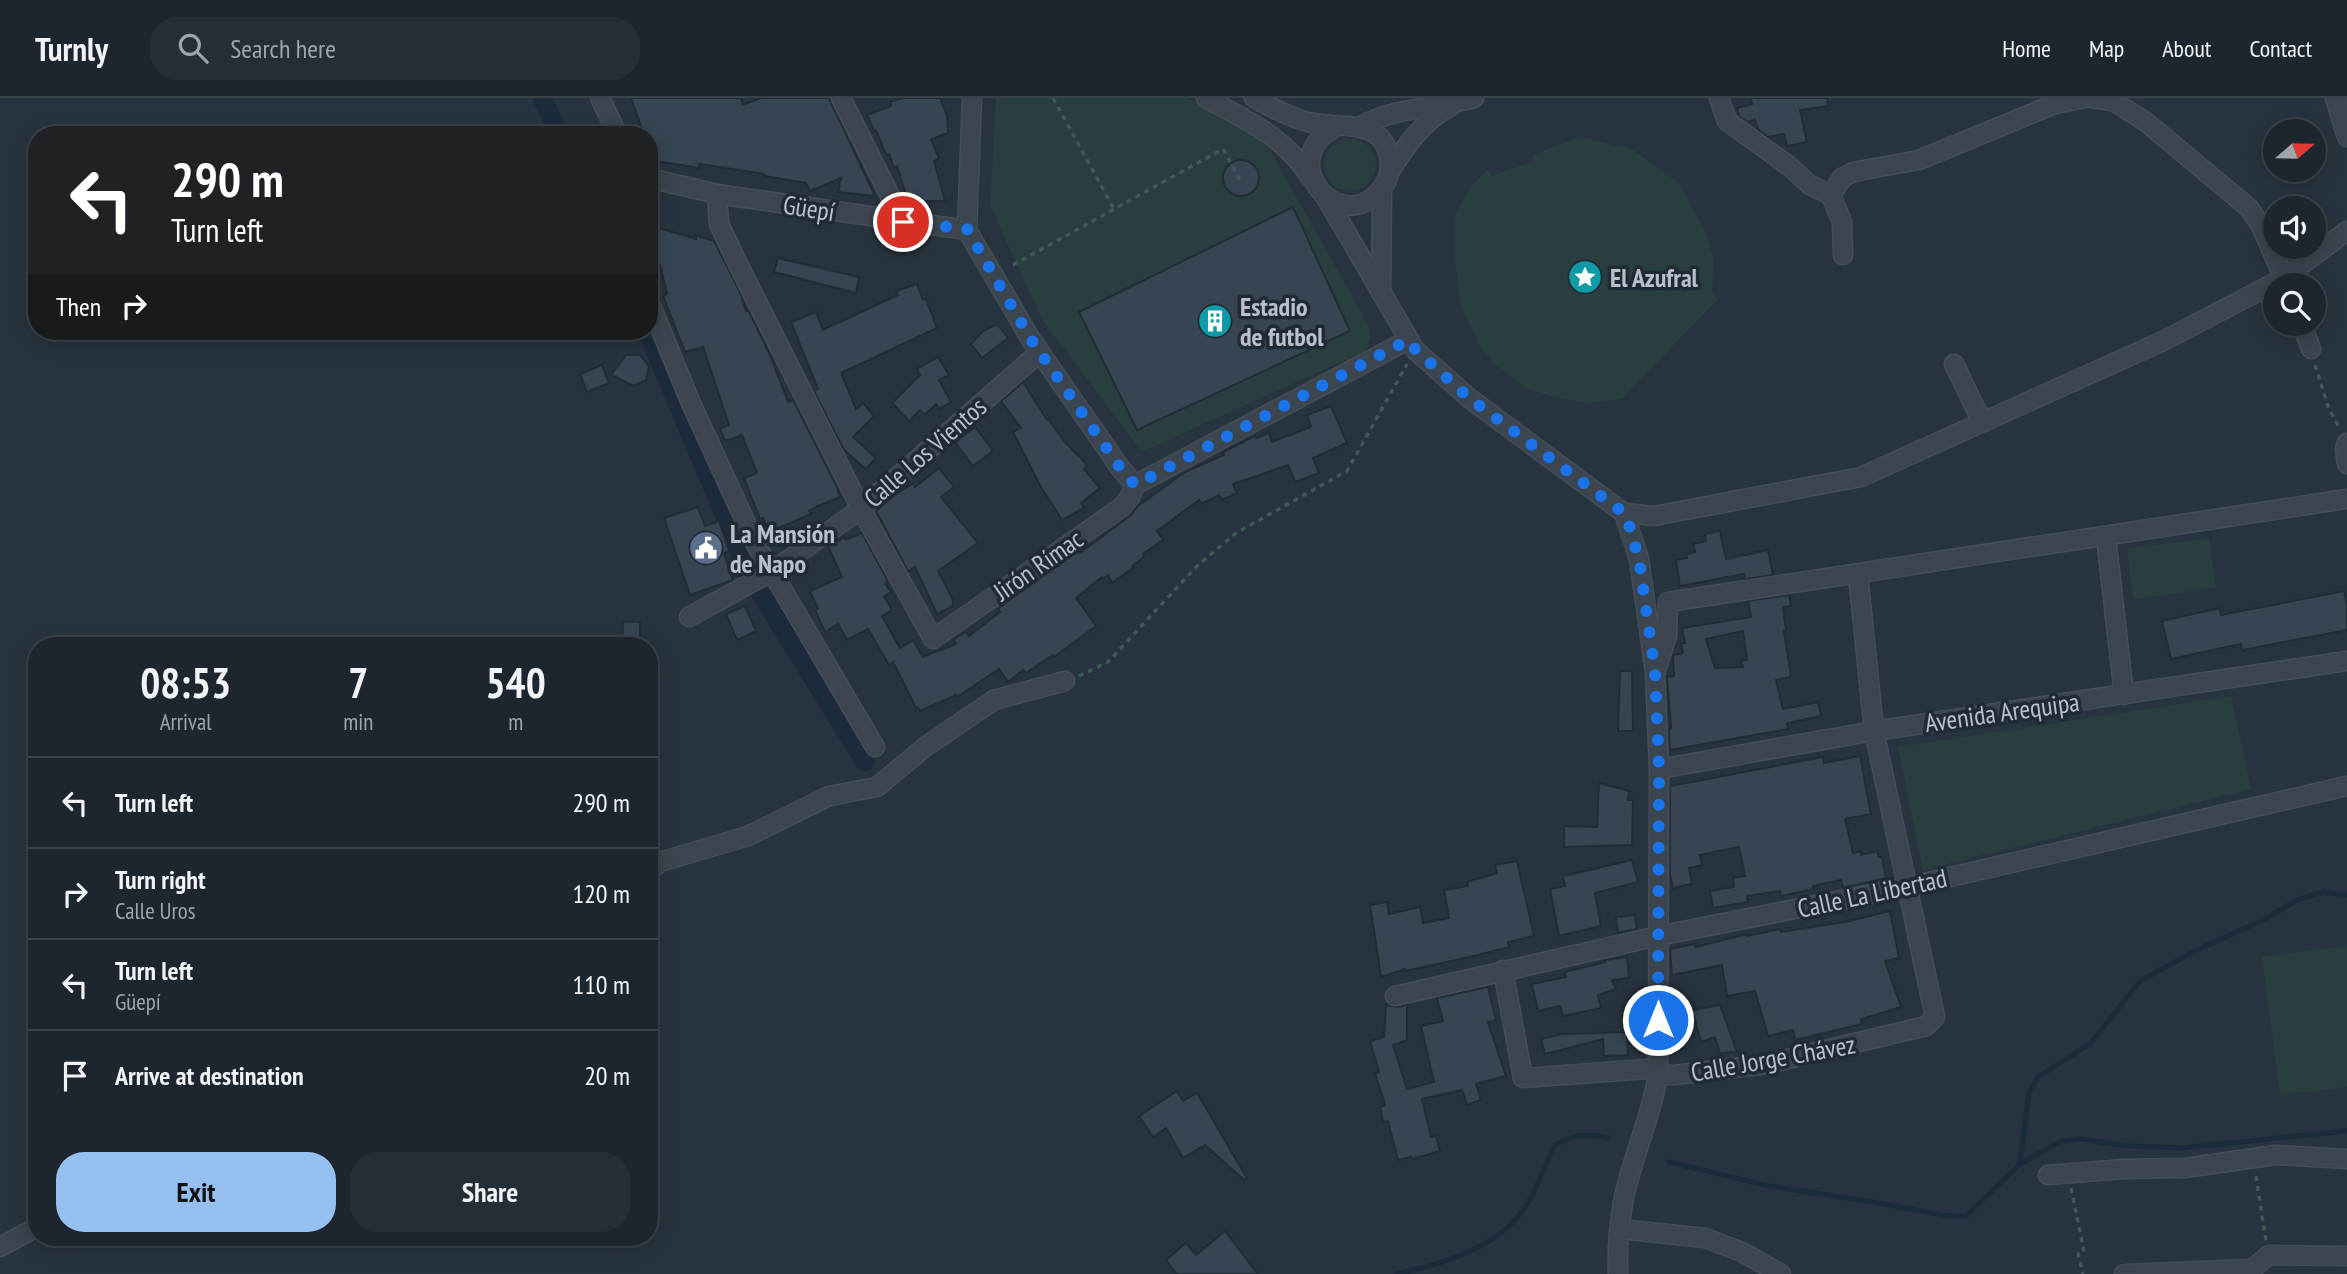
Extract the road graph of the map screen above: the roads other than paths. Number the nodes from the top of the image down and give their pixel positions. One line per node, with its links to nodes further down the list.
1 (600, 98): 12 (street)
2 (841, 98): 23 (street)
3 (972, 98): 24 (street)
4 (1254, 98): 13 (street)
5 (1386, 98): 11 (street)
6 (1719, 98): 21 (street)
7 (2089, 98): 21 (street); 27 (street)
8 (2335, 98): 15 (street)
9 (1211, 99): 17 (street)
10 (1465, 99): 11 (street); 16 (street)
11 (1401, 111): 14 (street)
12 (614, 126)
13 (1338, 126): 14 (street); 17 (street)
14 (1361, 126): 16 (street)
15 (2347, 137)
16 (1390, 171): 19 (street)
17 (1311, 178): 22 (street)
18 (658, 181): 20 (street, Güepí)
19 (1382, 189): 22 (street); 30 (street)
20 (717, 194): 23 (street, Güepí); 42 (street)
21 (1831, 195): 26 (street)
22 (1325, 196): 30 (street)
23 (903, 222): 24 (street, Güepí)
24 (967, 229): 35 (street)
25 (2347, 231): 28 (street)
26 (1843, 255)
27 (2282, 273)
28 (2296, 273)
29 (2263, 292): 37 (street)
30 (1382, 296): 33 (street)
31 (658, 323): 45 (street)
32 (2306, 336): 34 (street)
33 (1412, 345): 40 (street); 43 (street)
34 (2311, 349)
35 (1040, 352): 40 (street); 42 (street, Calle Los Vientos)
36 (1954, 364): 37 (street)
37 (1982, 422): 43 (street)
38 (2347, 443): 39 (street)
39 (2347, 464)
40 (1135, 485): 42 (street, Jirón Rímac)
41 (2347, 499): 44 (street)
42 (861, 509): 45 (street, Calle Los Vientos)
43 (1624, 513): 49 (street)
44 (2106, 537): 46 (street); 51 (street)
45 (771, 572): 47 (street, Calle Los Vientos); 53 (street)
46 (1858, 574): 49 (street); 52 (street)
47 (689, 617)
48 (2347, 661): 51 (street, Avenida Arequipa)
49 (1655, 672): 54 (street)
50 (1065, 681): 56 (street)
51 (2124, 695): 52 (street, Avenida Arequipa)
52 (1874, 731): 54 (street, Avenida Arequipa); 57 (street)
53 (875, 747)
54 (1659, 769): 58 (street)
55 (2347, 786): 57 (street, Calle La Libertad)
56 (658, 864)
57 (1907, 887): 58 (street, Calle La Libertad); 61 (street, Calle Jorge Chávez)
58 (1658, 936): 59 (street, Calle La Libertad); 61 (street)
59 (1503, 970): 60 (street, Calle La Libertad); 61 (street, Calle Jorge Chávez)
60 (1395, 996)
61 (1658, 1075): 64 (street)
62 (2347, 1159): 63 (street)
63 (2048, 1175)
64 (1620, 1229): 69 (street); 70 (street)
65 (28, 1232): 66 (street)
66 (0, 1247)
67 (2347, 1256): 68 (street)
68 (2253, 1272): 71 (street)
69 (1618, 1274)
70 (1781, 1274)
71 (2124, 1274)

